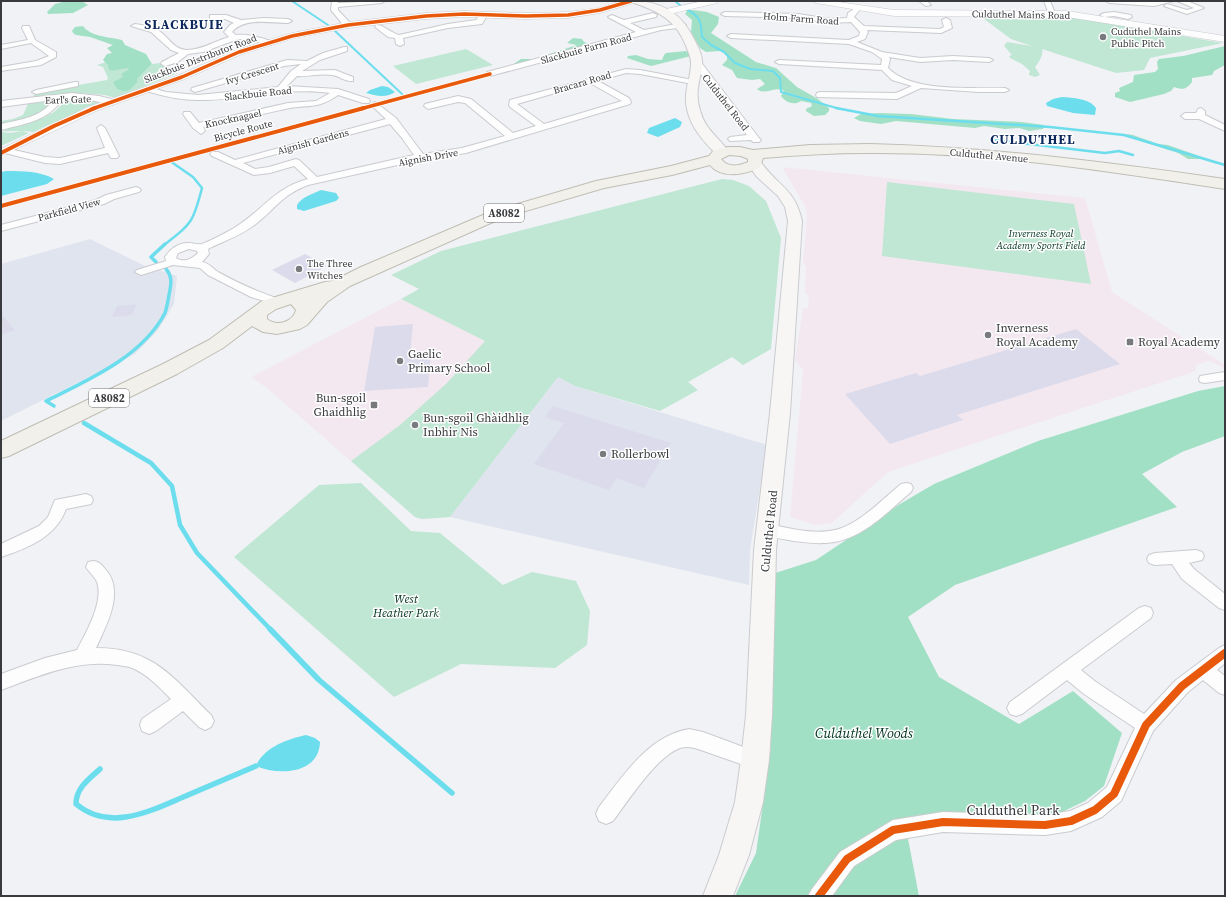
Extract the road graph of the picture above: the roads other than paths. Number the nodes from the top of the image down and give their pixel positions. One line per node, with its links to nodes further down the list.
1 (379, 1): 2 (street); 10 (street)
2 (382, 1)
3 (631, 1): 15 (street, Slackbuie Distributor Road)
4 (637, 1): 13 (main road, Culduthel Road)
5 (714, 1): 13 (street)
6 (816, 1): 12 (street, Culduthel Mains Road)
7 (1047, 1): 14 (street)
8 (1109, 1): 11 (street); 17 (street)
9 (1180, 1): 11 (street)
10 (335, 3): 30 (street)
11 (1169, 3)
12 (858, 8): 14 (street, Culduthel Mains Road); 23 (street, Holm Farm Road)
13 (665, 12): 31 (main road, Culduthel Road)
14 (1051, 13): 42 (street, Culduthel Mains Road)
15 (484, 14): 26 (street); 30 (street, Slackbuie Distributor Road)
16 (725, 14): 23 (street, Holm Farm Road)
17 (1114, 14): 19 (street); 22 (street)
18 (653, 15): 28 (street)
19 (1104, 15)
20 (213, 17): 27 (street)
21 (612, 17): 28 (street)
22 (1128, 17)
23 (852, 20): 37 (street, Holm Farm Road)
24 (946, 20): 37 (street)
25 (288, 21): 27 (street)
26 (478, 22): 34 (street); 40 (street)
27 (241, 23): 41 (street)
28 (624, 23): 38 (street)
29 (156, 25): 36 (street)
30 (348, 25): 45 (street, Slackbuie Distributor Road)
31 (682, 25): 38 (street, Slackbuie Farm Road); 54 (main road, Culduthel Road)
32 (135, 26): 36 (street)
33 (379, 27): 40 (street)
34 (487, 27)
35 (26, 28): 43 (street)
36 (147, 28): 49 (street)
37 (862, 28): 44 (street)
38 (643, 33): 59 (street, Slackbuie Farm Road)
39 (730, 36): 44 (street, Holm Farm Road)
40 (399, 37): 46 (street)
41 (234, 38): 45 (street); 49 (street)
42 (1225, 39)
43 (32, 41): 47 (street); 57 (street)
44 (850, 42): 50 (street, Holm Farm Road)
45 (268, 43): 65 (street, Slackbuie Distributor Road)
46 (402, 46)
47 (1, 47)
48 (344, 49): 53 (street)
49 (186, 52): 55 (street)
50 (883, 54): 51 (street, Holm Farm Road); 56 (street)
51 (989, 60)
52 (779, 62): 56 (street)
53 (308, 63): 58 (street); 67 (street, Ivy Crescent)
54 (697, 63): 62 (main road, Culduthel Road); 86 (street, Culduthel Road)
55 (165, 64)
56 (884, 68): 64 (street)
57 (1, 69)
58 (294, 74): 60 (street); 66 (street)
59 (490, 74)
60 (350, 79)
61 (591, 80): 62 (street, Bracara Road); 83 (street, Bracara Road); 83 (street, Aignish Drive)
62 (693, 82): 91 (main road, Culduthel Road)
63 (75, 84): 73 (street, Earl's Gate)
64 (919, 86): 68 (street); 70 (street)
65 (149, 89): 66 (street, Slackbuie Road); 74 (street, Slackbuie Distributor Road)
66 (281, 89): 69 (street, Slackbuie Road)
67 (195, 90)
68 (1005, 90)
69 (338, 91): 72 (street, Slackbuie Road); 78 (street, Knocknagael)
70 (820, 95)
71 (59, 97): 73 (street, Earl's Gate); 74 (street, Earl's Gate); 81 (street)
72 (366, 100)
73 (23, 102): 75 (street, Earl's Gate)
74 (112, 102): 88 (street, Slackbuie Distributor Road)
75 (1, 104)
76 (375, 105): 80 (street)
77 (428, 106): 85 (street)
78 (187, 114)
79 (1185, 116): 84 (street)
80 (392, 120): 87 (street, Aignish Gardens); 90 (street)
81 (1, 127)
82 (101, 128): 88 (street)
83 (544, 128): 85 (street, Aignish Drive)
84 (1225, 128)
85 (512, 137): 90 (street, Aignish Drive)
86 (733, 140)
87 (287, 148): 92 (street); 93 (street, Aignish Gardens)
88 (3, 152)
89 (216, 154): 93 (street, Aignish Gardens)
90 (420, 157): 95 (street, Aignish Drive)
91 (720, 159): 94 (main road, A8082); 94 (main road, A8082); 103 (main road, A8082)
92 (296, 162): 93 (street, Aignish Gardens); 95 (street, Aignish Gardens)
93 (234, 163)
94 (756, 164): 96 (main road, Culduthel Avenue / A8082); 113 (main road, Culduthel Road)
95 (314, 180): 99 (street, Aignish Drive)
96 (1225, 184)
97 (136, 190): 98 (street, Parkfield View)
98 (1, 228)
99 (203, 251): 100 (street, Aignish Drive); 100 (street); 101 (street)
100 (178, 263): 101 (street); 102 (street)
101 (203, 265): 104 (street)
102 (141, 272)
103 (344, 282): 104 (main road, A8082); 105 (main road, A8082)
104 (267, 304): 105 (main road); 106 (main road); 107 (main road, A8082)
105 (306, 313): 106 (main road, A8082)
106 (271, 329): 107 (main road, A8082)
107 (216, 344): 110 (main road, A8082)
108 (1225, 376): 109 (street)
109 (1205, 379)
110 (1, 450)
111 (906, 488): 113 (street)
112 (86, 500): 114 (street)
113 (768, 530): 132 (main road, Culduthel Road)
114 (1, 551)
115 (1196, 556): 116 (street)
116 (1177, 558): 117 (street); 119 (street)
117 (1155, 559)
118 (94, 567): 122 (street)
119 (1225, 603)
120 (1145, 613): 124 (street)
121 (1225, 653): 123 (street, Culduthel Park)
122 (83, 656): 125 (street); 127 (street)
123 (1203, 669): 126 (street); 131 (street, Culduthel Park)
124 (1069, 671): 128 (street); 131 (street)
125 (1, 682)
126 (1225, 687)
127 (183, 700): 129 (street); 130 (street)
128 (1016, 708)
129 (205, 721)
130 (149, 724)
131 (1146, 725): 135 (street, Culduthel Park)
132 (755, 760): 133 (street); 134 (main road, Culduthel Road)
133 (606, 814)
134 (718, 896)
135 (819, 896)

